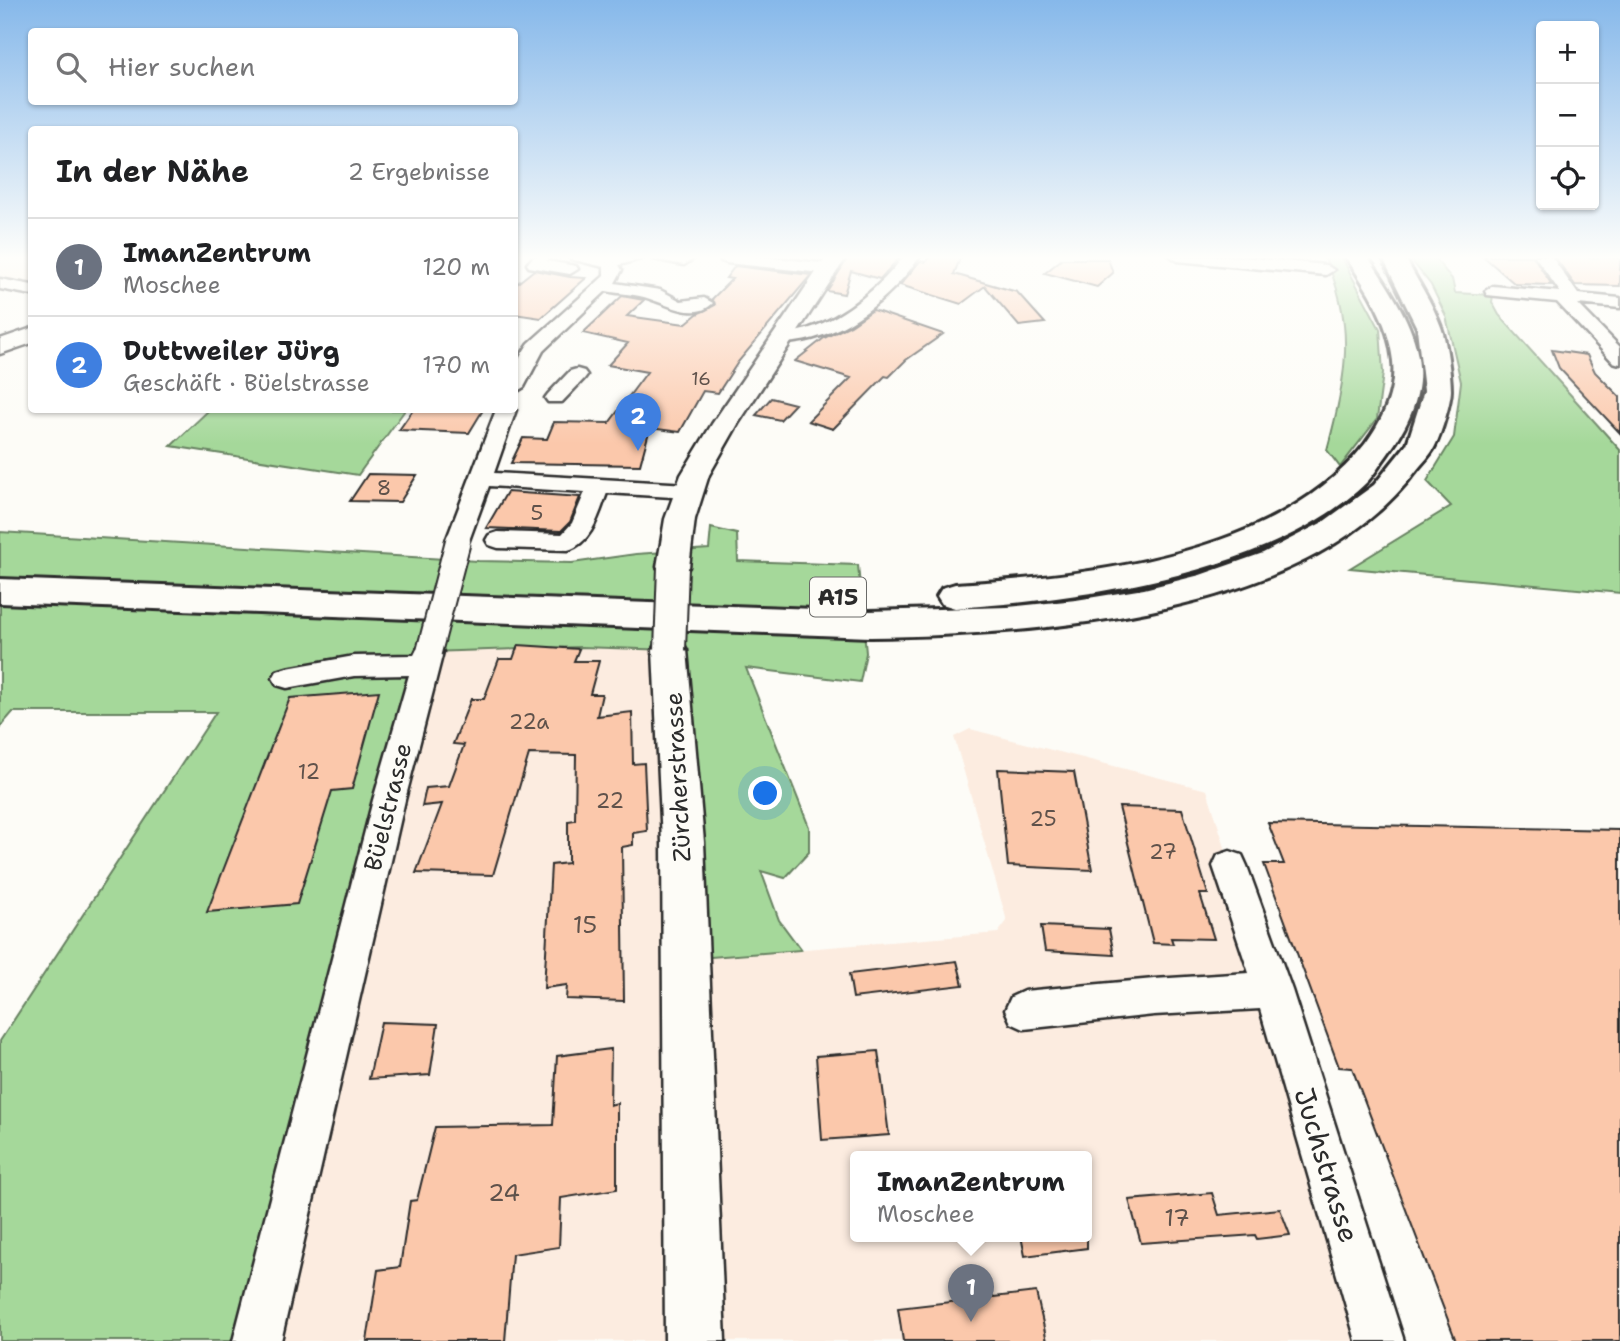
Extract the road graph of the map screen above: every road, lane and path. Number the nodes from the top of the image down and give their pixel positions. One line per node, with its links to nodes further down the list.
1 (559, 319): 12 (street)
2 (797, 319): 9 (main road, Zürcherstrasse)
3 (838, 319): 9 (street)
4 (1394, 319): 21 (highway, A15)
5 (1426, 319): 22 (highway, A15)
6 (1586, 319): 13 (street)
7 (28, 329): 10 (main road)
8 (28, 336): 11 (main road)
9 (784, 338): 19 (main road, Zürcherstrasse)
10 (0, 339)
11 (0, 347)
12 (521, 358)
13 (1620, 358)
14 (577, 375): 15 (street)
15 (555, 398)
16 (505, 413): 17 (street, Büelstrasse)
17 (480, 480): 18 (street); 23 (street, Büelstrasse, bridge)
18 (599, 485): 19 (street); 20 (street)
19 (688, 491): 29 (main road, Zürcherstrasse, bridge)
20 (498, 540)
21 (0, 567)
22 (0, 591)
23 (427, 659): 24 (street); 28 (street, Büelstrasse)
24 (287, 678)
25 (1230, 866): 26 (street, Juchstrasse)
26 (1273, 990): 27 (street); 30 (street, Juchstrasse)
27 (1024, 1010)
28 (257, 1341)
29 (695, 1341)
30 (1380, 1341)

